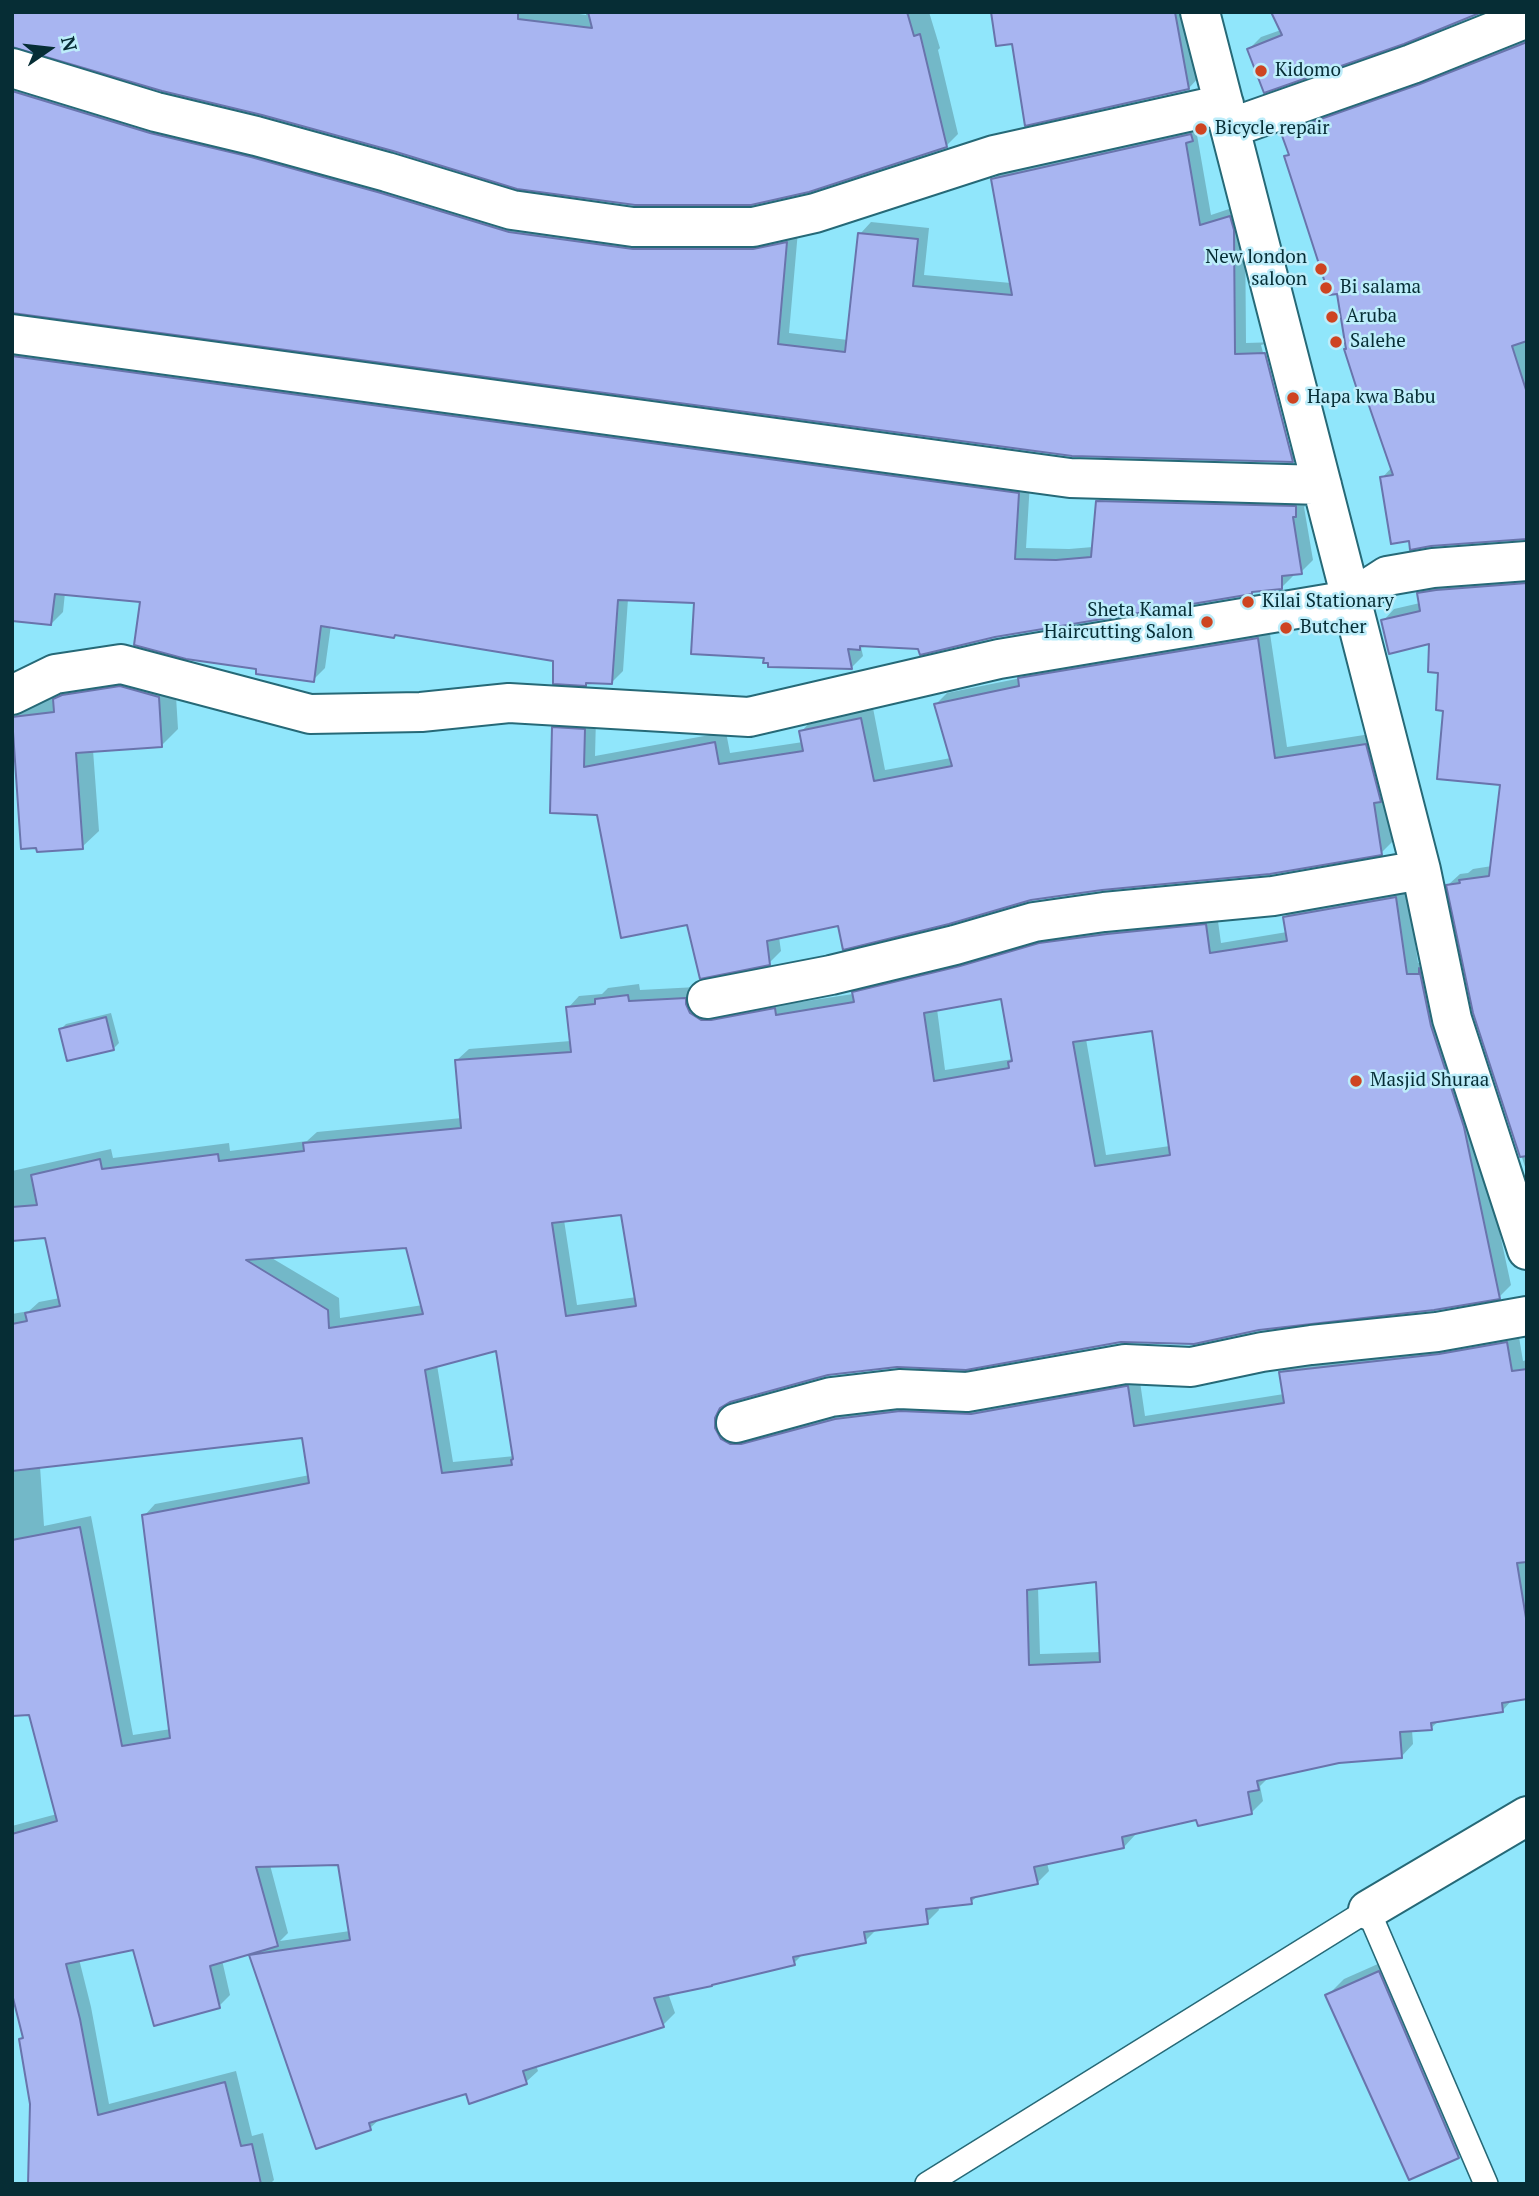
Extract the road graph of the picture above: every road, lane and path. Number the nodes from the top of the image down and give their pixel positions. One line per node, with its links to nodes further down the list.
1 (1200, 12): 4 (street)
2 (1527, 18): 4 (street)
3 (12, 68): 4 (street)
4 (1227, 116): 6 (street)
5 (12, 334): 6 (street)
6 (1322, 485): 8 (street)
7 (1527, 561): 8 (street)
8 (1350, 600): 9 (street); 10 (street)
9 (12, 695)
10 (1421, 870): 11 (street); 12 (street)
11 (706, 999)
12 (1527, 1250)
13 (1527, 1316): 14 (street)
14 (736, 1423)
15 (1527, 1816): 16 (street)
16 (1368, 1910): 17 (lane); 18 (lane)
17 (927, 2184)
18 (1486, 2184)

